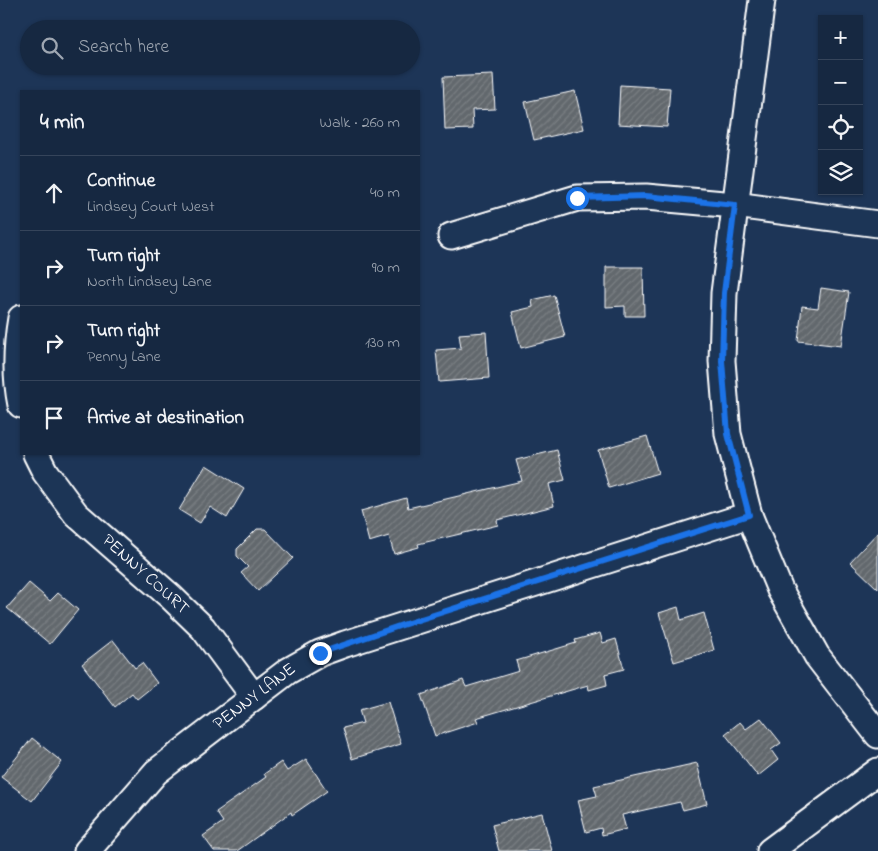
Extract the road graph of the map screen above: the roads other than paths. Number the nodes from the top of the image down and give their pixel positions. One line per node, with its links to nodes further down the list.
1 (762, 0): 2 (street)
2 (735, 205): 3 (street); 4 (street); 8 (street)
3 (878, 224)
4 (451, 236)
5 (20, 324): 6 (street)
6 (20, 400)
7 (36, 455): 9 (street, PENNY COURT)
8 (749, 515): 9 (street, PENNY LANE); 10 (street)
9 (254, 697): 12 (street, PENNY LANE)
10 (878, 735)
11 (878, 771): 13 (street)
12 (87, 851)
13 (770, 851)

